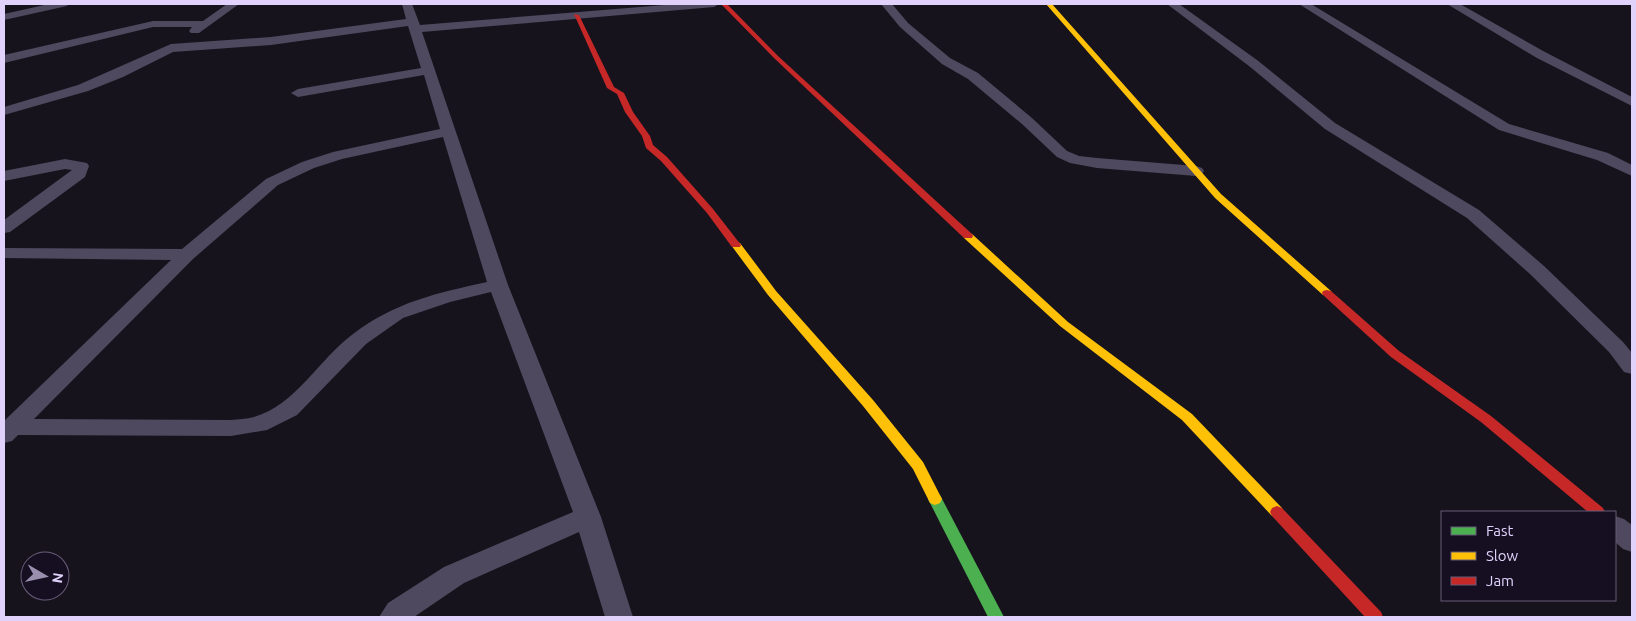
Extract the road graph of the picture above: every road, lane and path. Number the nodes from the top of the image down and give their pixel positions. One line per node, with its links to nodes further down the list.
1 (63, 4): 11 (street)
2 (234, 4): 13 (street)
3 (714, 4): 10 (street)
4 (724, 4): 37 (street)
5 (886, 4): 22 (street)
6 (1049, 4): 22 (street)
7 (1172, 4): 28 (street)
8 (1304, 4): 21 (street)
9 (1452, 4): 18 (street)
10 (576, 15): 12 (street); 36 (street)
11 (4, 17)
12 (412, 18): 14 (street); 16 (street)
13 (205, 24): 14 (street); 15 (street)
14 (171, 48): 19 (street)
15 (4, 60)
16 (427, 71): 17 (street); 20 (street)
17 (298, 92)
18 (1632, 102)
19 (4, 111)
20 (447, 132): 26 (street); 27 (street)
21 (1631, 170)
22 (1196, 171): 30 (street)
23 (4, 176): 24 (street)
24 (4, 228)
25 (4, 254): 26 (street)
26 (187, 255): 29 (street)
27 (498, 285): 29 (street); 31 (street)
28 (1632, 367)
29 (8, 431)
30 (1597, 511)
31 (588, 517): 34 (street); 35 (street)
32 (1616, 527): 33 (street)
33 (1632, 541)
34 (394, 617)
35 (619, 617)
36 (996, 617)
37 (1375, 617)

